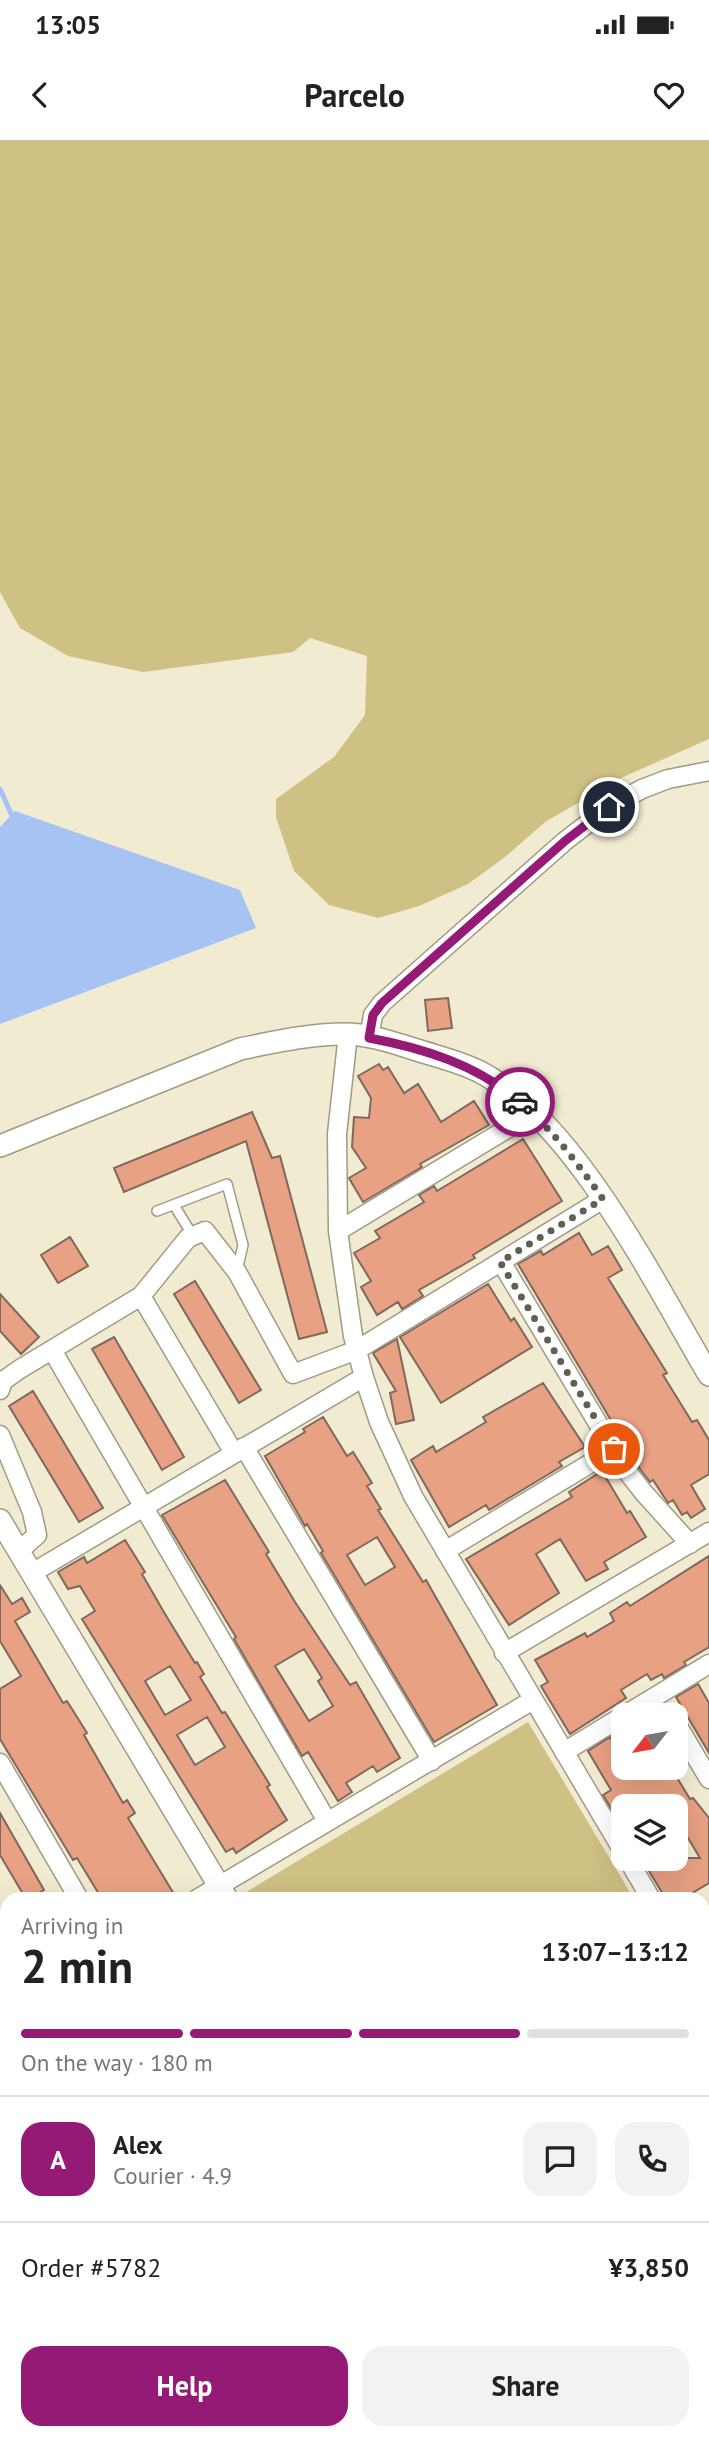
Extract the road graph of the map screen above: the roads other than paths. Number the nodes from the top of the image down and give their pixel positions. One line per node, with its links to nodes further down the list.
1 (709, 771): 2 (street)
2 (358, 1036): 3 (street); 4 (street); 8 (street)
3 (533, 1113): 5 (street); 8 (street)
4 (0, 1146)
5 (603, 1199): 10 (street); 15 (street)
6 (174, 1205): 7 (lane); 9 (lane); 11 (lane)
7 (157, 1212)
8 (338, 1231): 14 (street)
9 (192, 1236): 11 (street); 12 (street)
10 (500, 1262): 14 (street); 19 (street)
11 (237, 1272): 14 (street)
12 (141, 1296): 13 (street); 20 (street)
13 (52, 1350): 17 (street); 21 (street)
14 (357, 1350): 16 (street)
15 (709, 1375)
16 (363, 1377): 20 (street); 26 (street)
17 (0, 1390)
18 (0, 1435): 25 (street)
19 (614, 1449): 24 (street); 26 (street)
20 (239, 1450): 21 (street); 37 (street)
21 (143, 1506): 27 (street); 40 (street)
22 (0, 1520): 25 (street)
23 (709, 1532): 24 (street)
24 (690, 1544): 28 (street)
25 (19, 1551): 27 (street)
26 (445, 1551): 28 (street)
27 (32, 1573): 44 (street)
28 (504, 1653): 31 (street)
29 (709, 1664): 30 (street)
30 (659, 1695): 32 (street); 33 (street)
31 (533, 1700): 36 (street); 37 (street)
32 (646, 1703)
33 (664, 1703)
34 (611, 1724): 36 (street)
35 (688, 1743): 39 (street)
36 (564, 1752): 41 (street)
37 (432, 1761): 40 (street)
38 (0, 1763): 43 (street)
39 (709, 1779)
40 (327, 1821): 44 (street)
41 (611, 1831)
42 (635, 1871): 45 (street)
43 (75, 1892)
44 (223, 1892)
45 (647, 1892)

